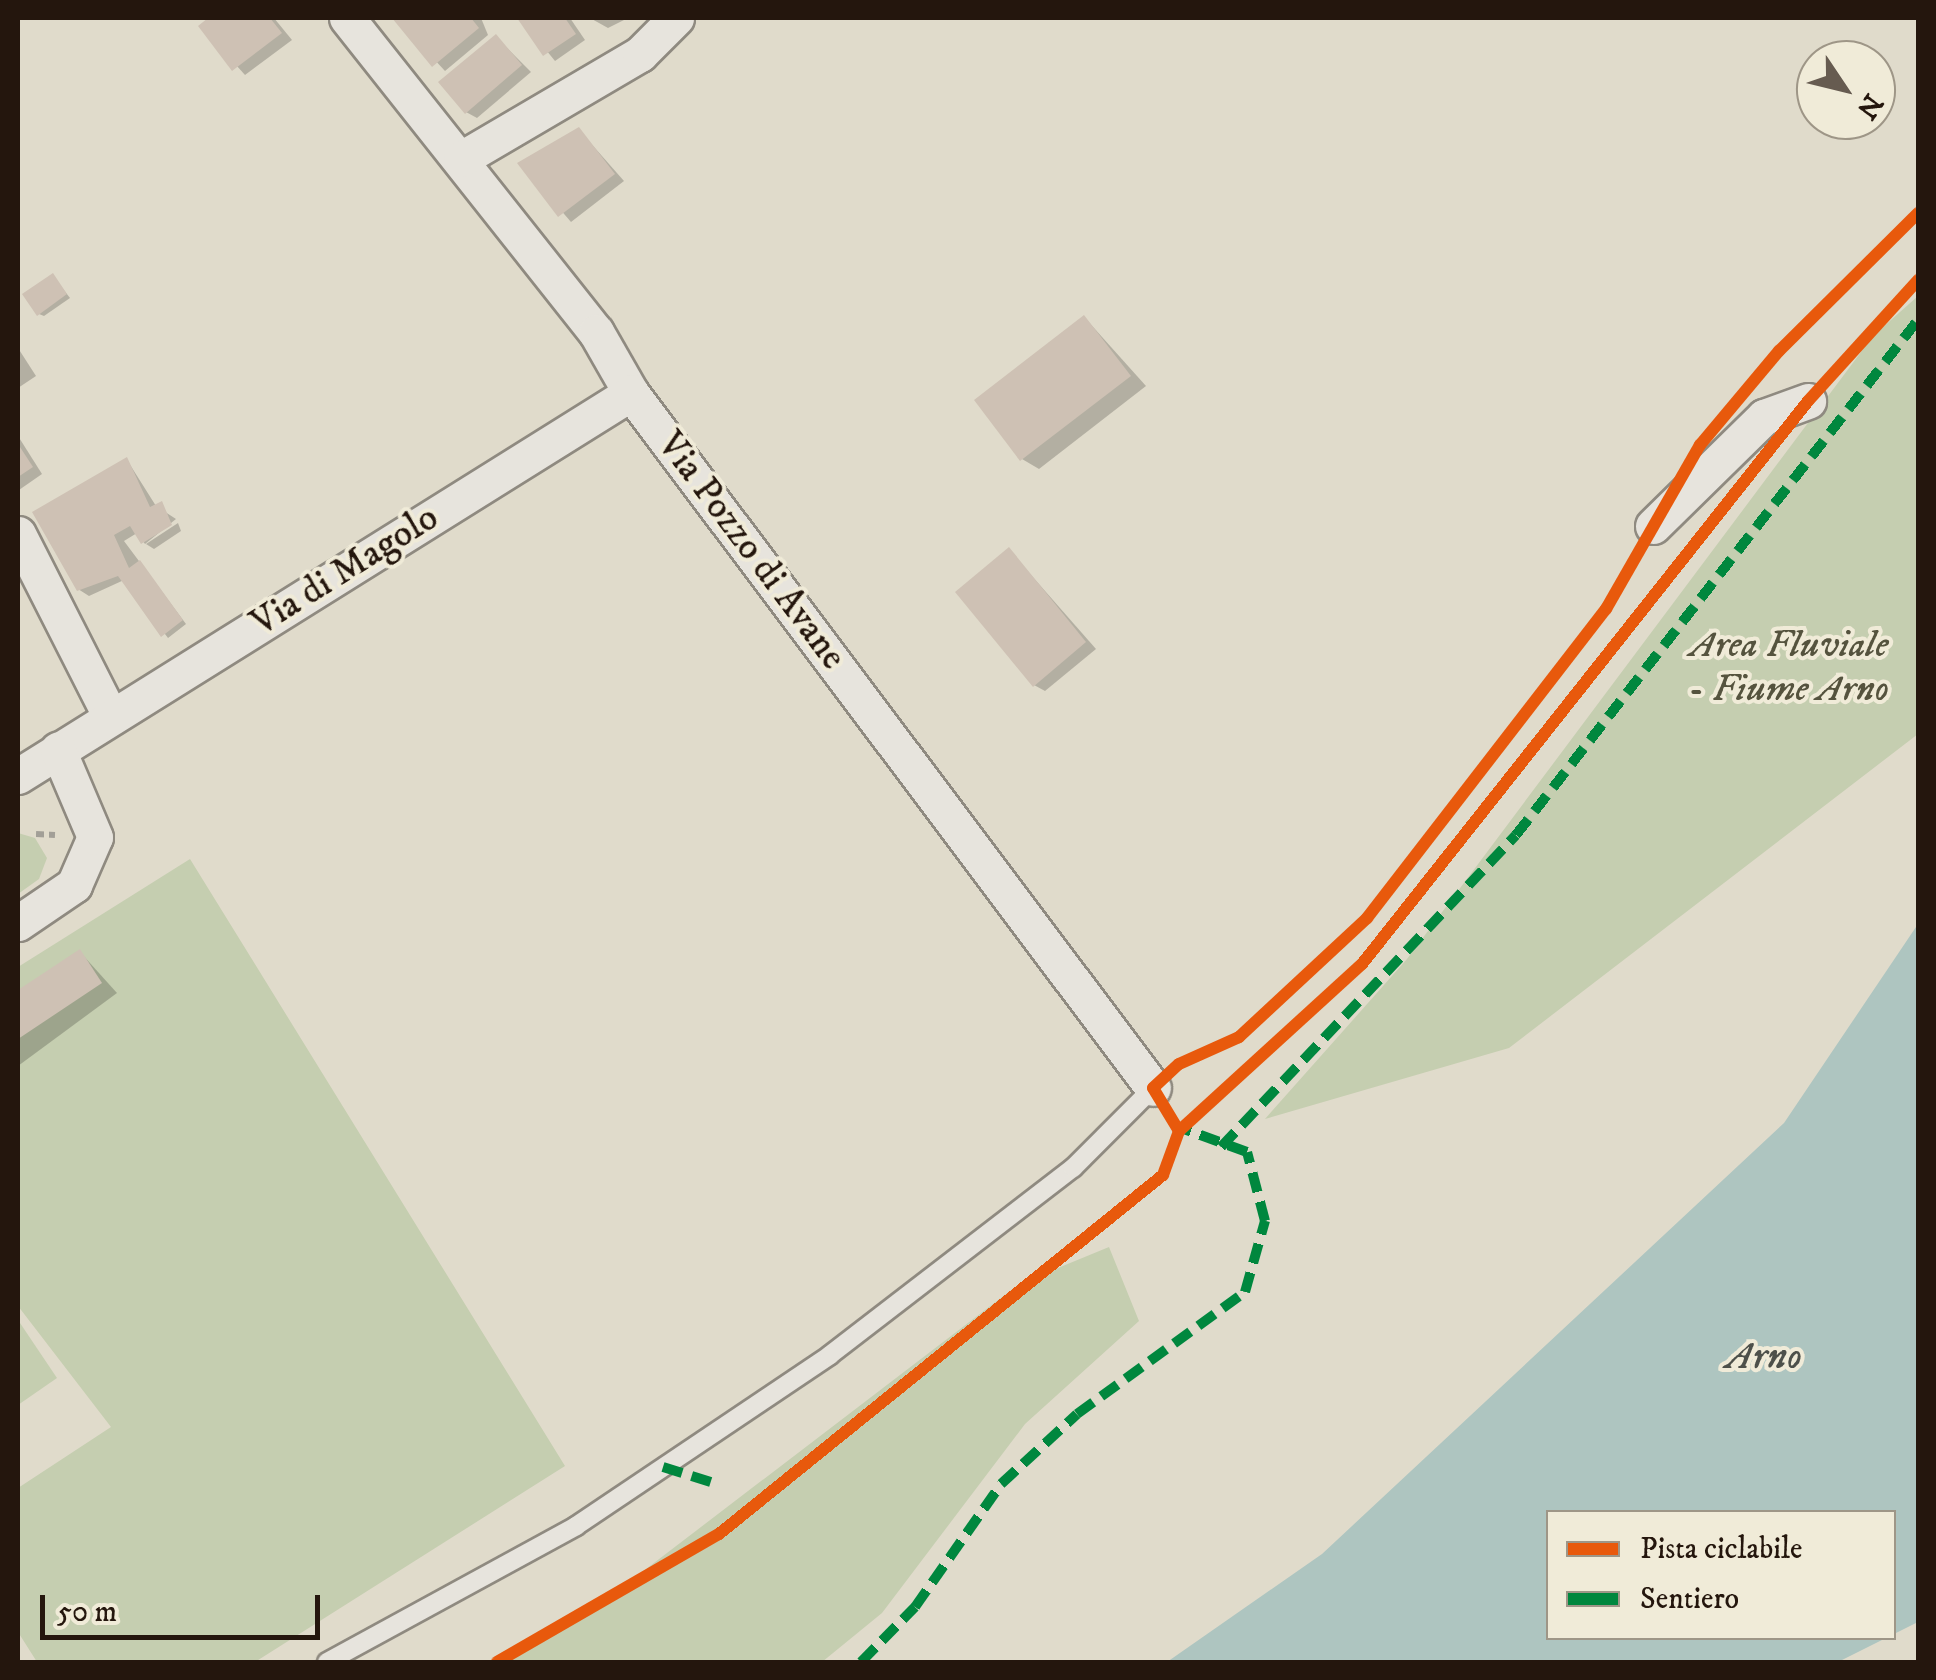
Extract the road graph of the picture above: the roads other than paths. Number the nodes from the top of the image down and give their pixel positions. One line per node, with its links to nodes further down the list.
1 (346, 18): 3 (street, Via Pozzo di Avane)
2 (676, 18): 3 (street)
3 (461, 159): 4 (street, Via Pozzo di Avane)
4 (631, 393): 8 (street, Via di Magolo); 12 (street, Via Pozzo di Avane)
5 (1808, 401): 6 (street)
6 (1653, 526)
7 (18, 534): 8 (street)
8 (112, 717): 9 (street, Via di Magolo)
9 (58, 750): 10 (street, Via di Magolo); 11 (street)
10 (18, 776)
11 (18, 923)
12 (1153, 1088): 13 (lane)
13 (327, 1662)

